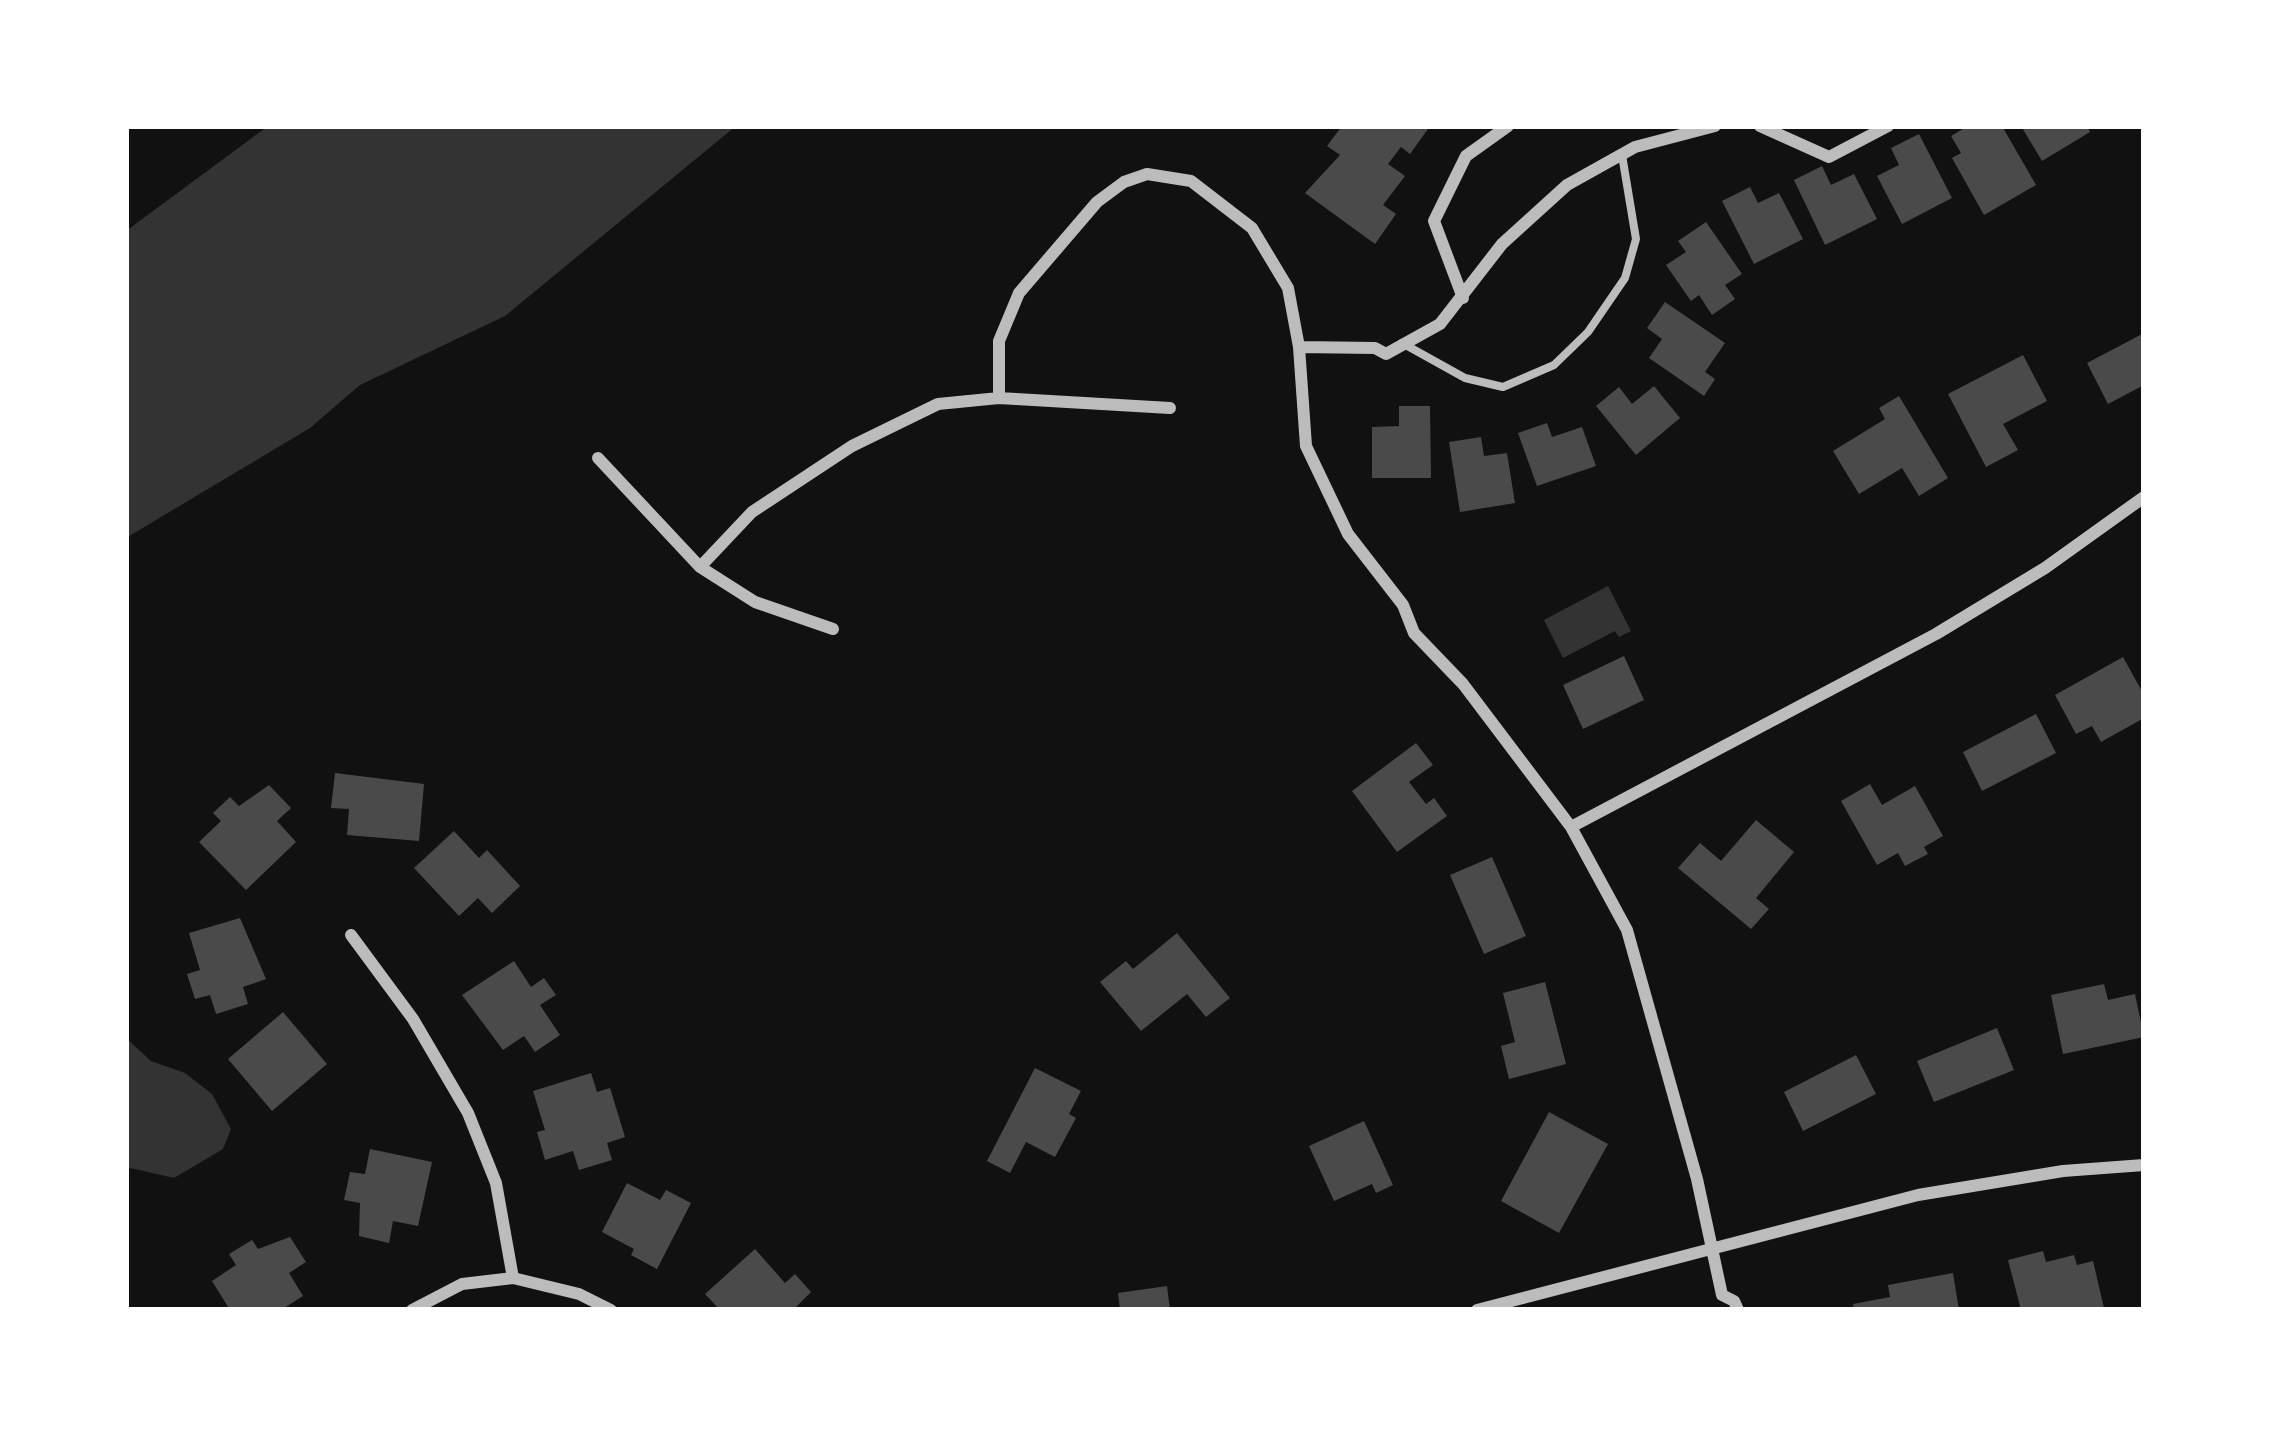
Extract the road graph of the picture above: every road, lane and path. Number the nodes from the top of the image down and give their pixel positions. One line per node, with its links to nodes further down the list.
1 (1508, 126): 8 (street)
2 (1660, 126): 6 (street)
3 (1715, 126): 6 (street)
4 (1760, 126): 5 (street)
5 (1888, 126)
6 (1673, 137): 7 (street)
7 (1622, 153): 8 (street); 9 (lane)
8 (1462, 298): 9 (street)
9 (1402, 343): 10 (street)
10 (1299, 347): 11 (street); 17 (street)
11 (999, 398): 12 (street); 15 (street)
12 (1170, 408)
13 (598, 458): 15 (street)
14 (2144, 497): 17 (street)
15 (700, 567): 16 (street)
16 (832, 629)
17 (1571, 827): 20 (street)
18 (351, 934): 21 (street)
19 (2144, 1165): 20 (street)
20 (1712, 1250): 22 (street); 25 (street)
21 (513, 1278): 23 (street); 24 (street)
22 (1722, 1295): 26 (street); 27 (street)
23 (412, 1310)
24 (611, 1310)
25 (1477, 1310)
26 (1712, 1310)
27 (1738, 1310)

